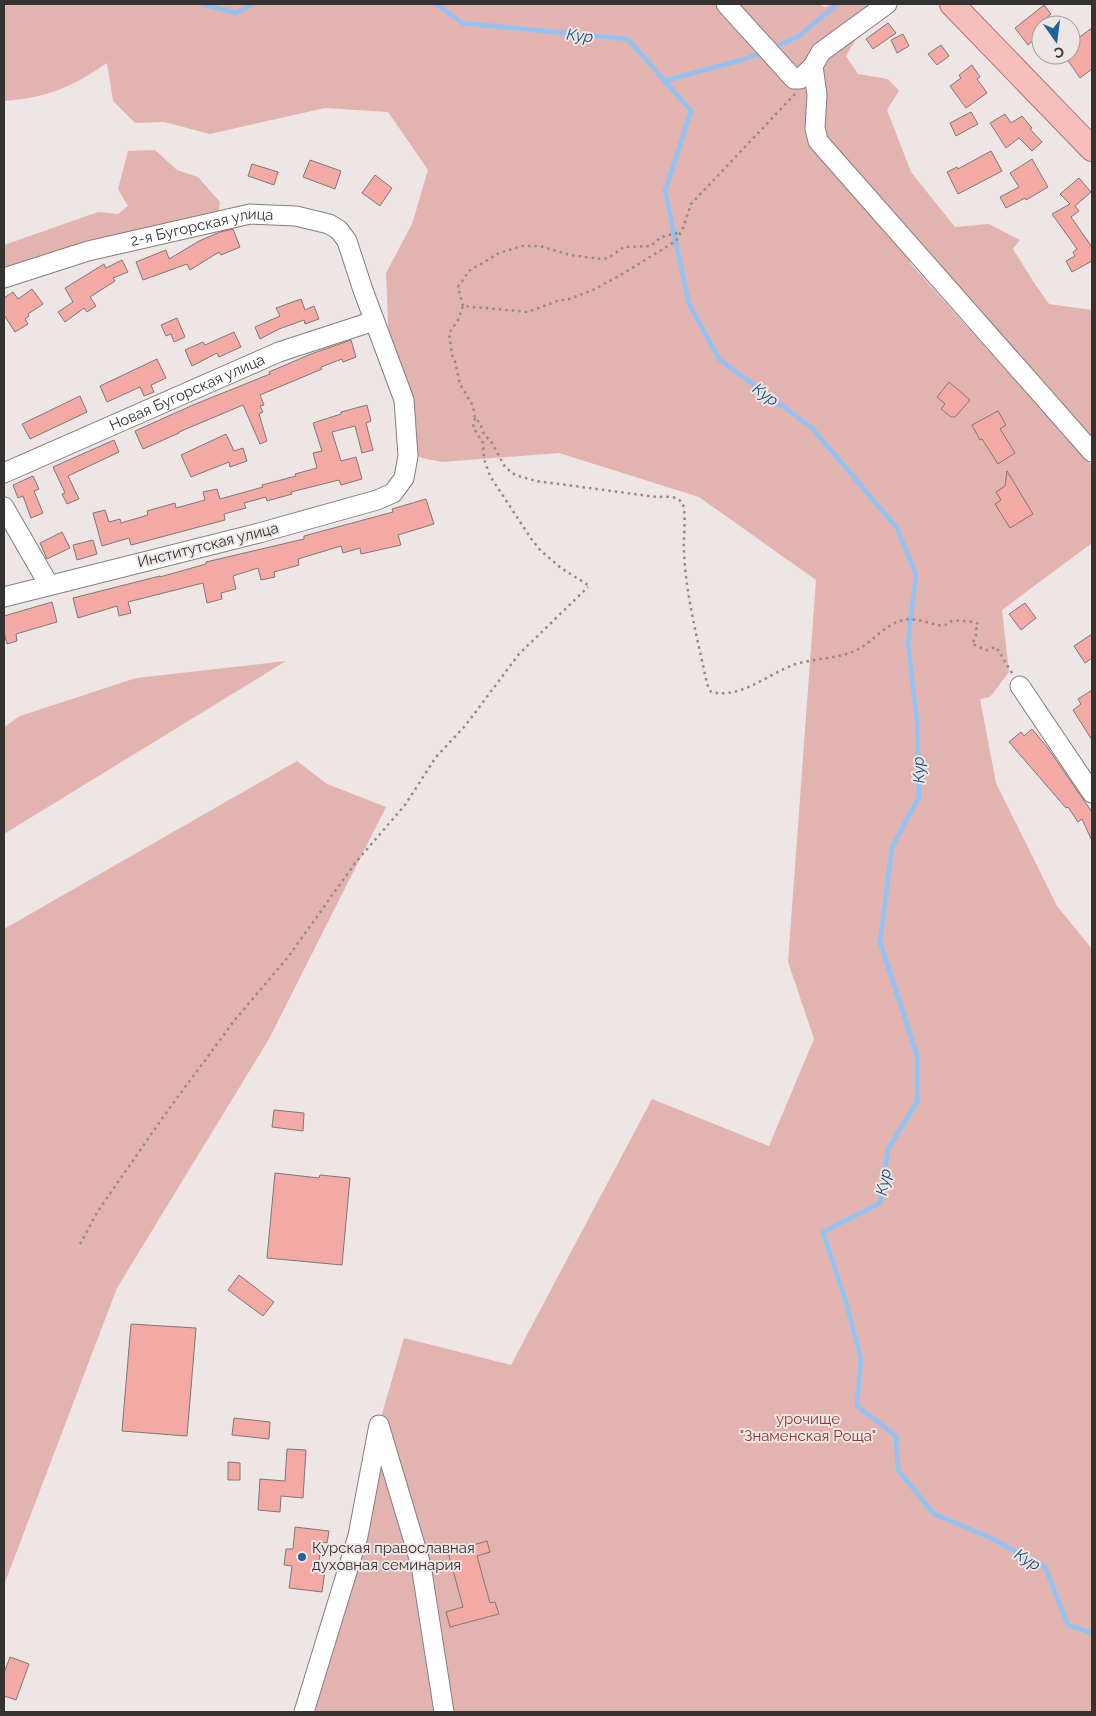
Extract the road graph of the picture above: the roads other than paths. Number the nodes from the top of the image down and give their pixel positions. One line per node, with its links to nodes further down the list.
1 (726, 4): 4 (street)
2 (887, 4): 4 (street)
3 (952, 4): 5 (main road)
4 (806, 72): 8 (street)
5 (1092, 149)
6 (4, 278): 7 (street, 2-я Бугорская улица)
7 (374, 321): 9 (street, Новая Бугорская улица); 11 (street, Институтская улица)
8 (1092, 452)
9 (4, 473)
10 (4, 507): 11 (street)
11 (49, 585): 12 (street, Институтская улица)
12 (4, 597)
13 (1020, 686): 14 (street)
14 (1092, 792)
15 (304, 1712): 16 (street)
16 (444, 1712)

